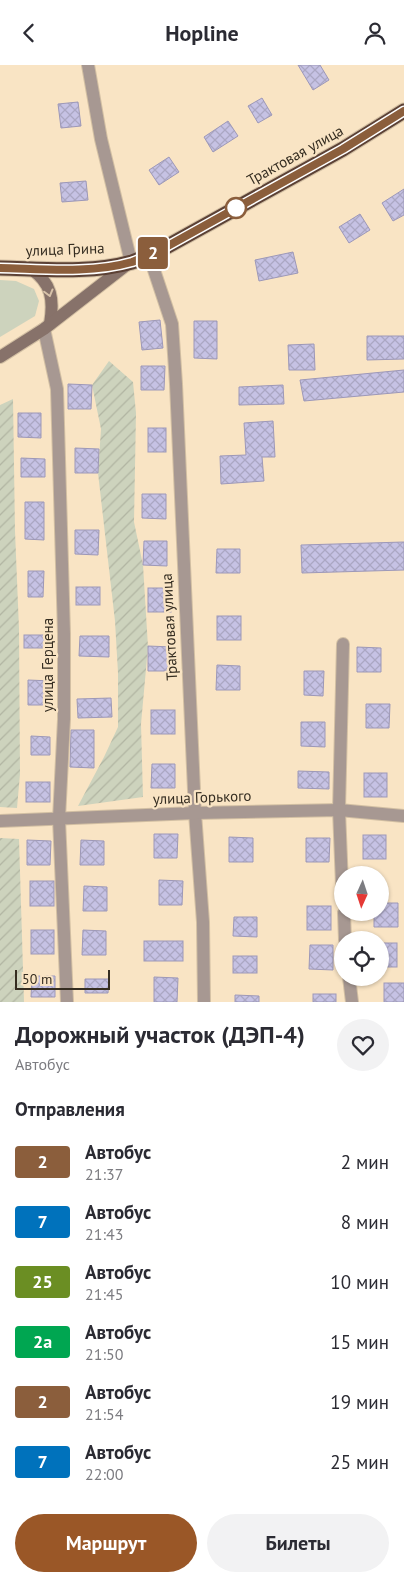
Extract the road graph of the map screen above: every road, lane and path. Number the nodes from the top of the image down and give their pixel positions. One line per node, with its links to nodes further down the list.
1 (88, 65): 4 (street)
2 (404, 111): 3 (highway, Трактовая улица)
3 (149, 255): 4 (highway, Трактовая улица); 11 (street, Трактовая улица)
4 (131, 262): 6 (highway, улица Грина); 7 (main road)
5 (0, 268): 6 (highway, улица Грина)
6 (31, 269): 7 (main road, one-way to 7)
7 (47, 326): 8 (main road); 13 (street, улица Герцена)
8 (0, 357)
9 (343, 644): 10 (street)
10 (339, 810): 11 (street, улица Горького); 12 (street, улица Горького); 15 (street)
11 (195, 813): 13 (street, улица Горького); 18 (street, Трактовая улица)
12 (404, 816)
13 (59, 819): 14 (street, улица Горького); 17 (street, улица Герцена)
14 (0, 821)
15 (341, 866)
16 (350, 986): 19 (street)
17 (67, 1002)
18 (204, 1002)
19 (352, 1002)

